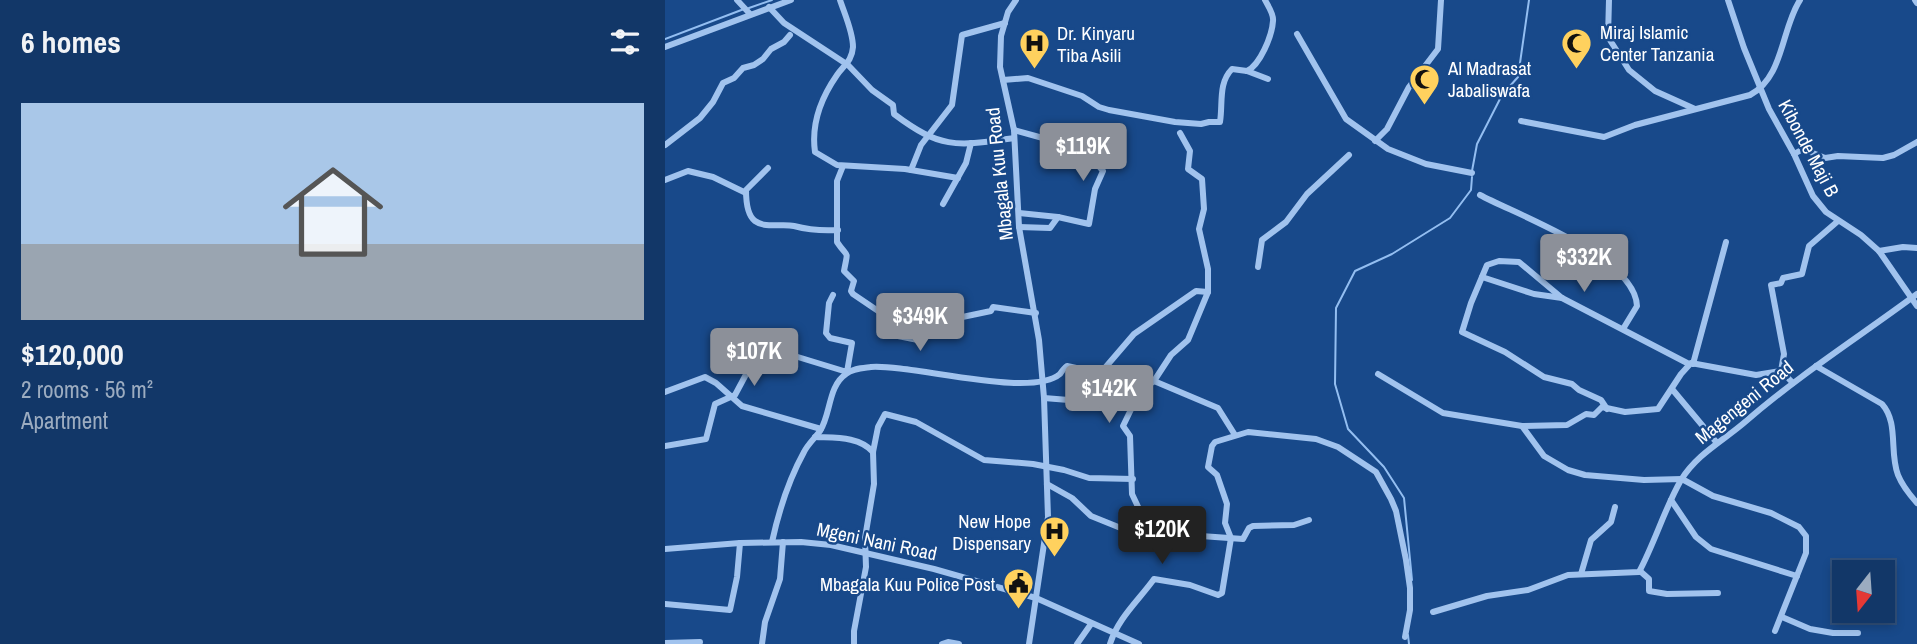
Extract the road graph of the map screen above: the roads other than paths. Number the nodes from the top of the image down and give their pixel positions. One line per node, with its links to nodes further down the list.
1 (737, 0): 11 (street)
2 (791, 0): 10 (street)
3 (840, 0): 16 (street)
4 (1016, 0): 12 (street, Mbagala Kuu Road)
5 (1265, 0): 17 (street)
6 (1441, 0): 26 (street)
7 (1609, 0): 21 (street)
8 (1728, 0): 20 (street, Kibonde Maji B)
9 (1800, 0): 20 (street)
10 (769, 7): 11 (street); 16 (street)
11 (750, 14): 15 (street)
12 (1005, 23): 19 (street, Mbagala Kuu Road); 25 (street)
13 (1297, 34): 26 (street)
14 (790, 36): 29 (street)
15 (665, 47)
16 (848, 65): 25 (street); 32 (street)
17 (1247, 71): 18 (street); 19 (street)
18 (1268, 79)
19 (1003, 80): 23 (street, Mbagala Kuu Road)
20 (1761, 89): 21 (street); 30 (street, Kibonde Maji B)
21 (1695, 109): 22 (street)
22 (1521, 121)
23 (1014, 134): 28 (street); 41 (street, Mbagala Kuu Road); 42 (street)
24 (1180, 134): 51 (street)
25 (926, 136): 28 (street); 34 (street)
26 (1375, 141): 35 (street)
27 (1917, 142): 30 (street)
28 (971, 143): 36 (street)
29 (665, 145)
30 (1794, 154): 43 (street, Kibonde Maji B)
31 (1349, 155): 49 (street)
32 (843, 166): 34 (street); 45 (street)
33 (768, 168): 38 (street)
34 (911, 170): 36 (street)
35 (1472, 173)
36 (958, 178): 40 (street)
37 (665, 180): 38 (street)
38 (746, 192): 45 (street)
39 (1480, 195): 57 (street)
40 (943, 204)
41 (1019, 213): 42 (street); 44 (street, Mbagala Kuu Road)
42 (1058, 217): 44 (street)
43 (1838, 221): 48 (street, Kibonde Maji B); 60 (street)
44 (1019, 227): 56 (street, Mbagala Kuu Road)
45 (838, 230): 56 (street)
46 (1726, 242): 58 (street)
47 (1917, 247): 48 (street)
48 (1879, 251): 53 (street, Kibonde Maji B)
49 (1258, 267)
50 (1482, 277): 54 (street); 54 (street); 71 (street)
51 (1208, 292): 63 (street); 64 (street)
52 (833, 295): 61 (street)
53 (1914, 297): 55 (street, Kibonde Maji B); 59 (street, Magengeni Road)
54 (1562, 298): 57 (street)
55 (1917, 306)
56 (1036, 313): 63 (street, Mbagala Kuu Road)
57 (1623, 329): 58 (street)
58 (1691, 364): 60 (street); 66 (street)
59 (1816, 366): 65 (street, Magengeni Road); 84 (street)
60 (1781, 371): 65 (street)
61 (847, 372): 63 (street); 69 (street); 73 (street)
62 (1378, 374): 72 (street)
63 (1042, 381): 70 (street, Mbagala Kuu Road)
64 (1154, 381): 68 (street); 74 (street)
65 (1793, 383): 76 (street, Magengeni Road)
66 (1672, 389): 71 (street); 76 (street)
67 (665, 392): 69 (street)
68 (1139, 393): 70 (street); 81 (street)
69 (731, 398): 73 (street); 77 (street)
70 (1044, 398): 79 (street, Mbagala Kuu Road)
71 (1607, 409): 72 (street)
72 (1522, 426): 80 (street)
73 (821, 429): 75 (street)
74 (1235, 435): 88 (street); 106 (street)
75 (815, 437): 78 (street); 90 (street)
76 (1717, 443): 80 (street, Magengeni Road)
77 (665, 446)
78 (873, 452): 79 (street); 93 (street)
79 (1046, 467): 81 (street); 82 (street, Mbagala Kuu Road)
80 (1682, 479): 83 (street, Magengeni Road); 96 (street)
81 (1133, 480): 87 (street)
82 (1047, 484): 87 (street); 98 (street, Mbagala Kuu Road)
83 (1671, 500): 94 (street, Magengeni Road); 96 (street)
84 (1917, 503)
85 (1615, 507): 95 (street)
86 (1309, 520): 88 (street)
87 (1134, 533): 88 (street)
88 (1231, 538): 105 (street)
89 (740, 542): 90 (street, Mgeni Nani Road); 92 (street, Mgeni Nani Road); 99 (street)
90 (772, 542): 91 (street, Mgeni Nani Road)
91 (783, 542): 93 (street, Mgeni Nani Road); 109 (street)
92 (665, 549)
93 (867, 553): 98 (street, Mgeni Nani Road); 110 (street)
94 (1640, 571): 95 (street); 97 (street)
95 (1581, 574): 100 (street)
96 (1797, 576): 101 (street)
97 (1718, 593)
98 (1036, 598): 102 (street, Mgeni Nani Road); 113 (street, Mbagala Kuu Road)
99 (665, 604)
100 (1433, 612)
101 (1782, 617): 103 (street); 104 (street)
102 (1091, 624): 105 (street, Mgeni Nani Road); 114 (street)
103 (1775, 631)
104 (1858, 632)
105 (1113, 633): 115 (street); 116 (street, Mgeni Nani Road)
106 (1405, 637)
107 (700, 642): 108 (street)
108 (665, 643)
109 (762, 644)
110 (854, 644)
111 (942, 644): 112 (street)
112 (959, 644)
113 (1030, 644)
114 (1077, 644)
115 (1110, 644)
116 (1139, 644)

